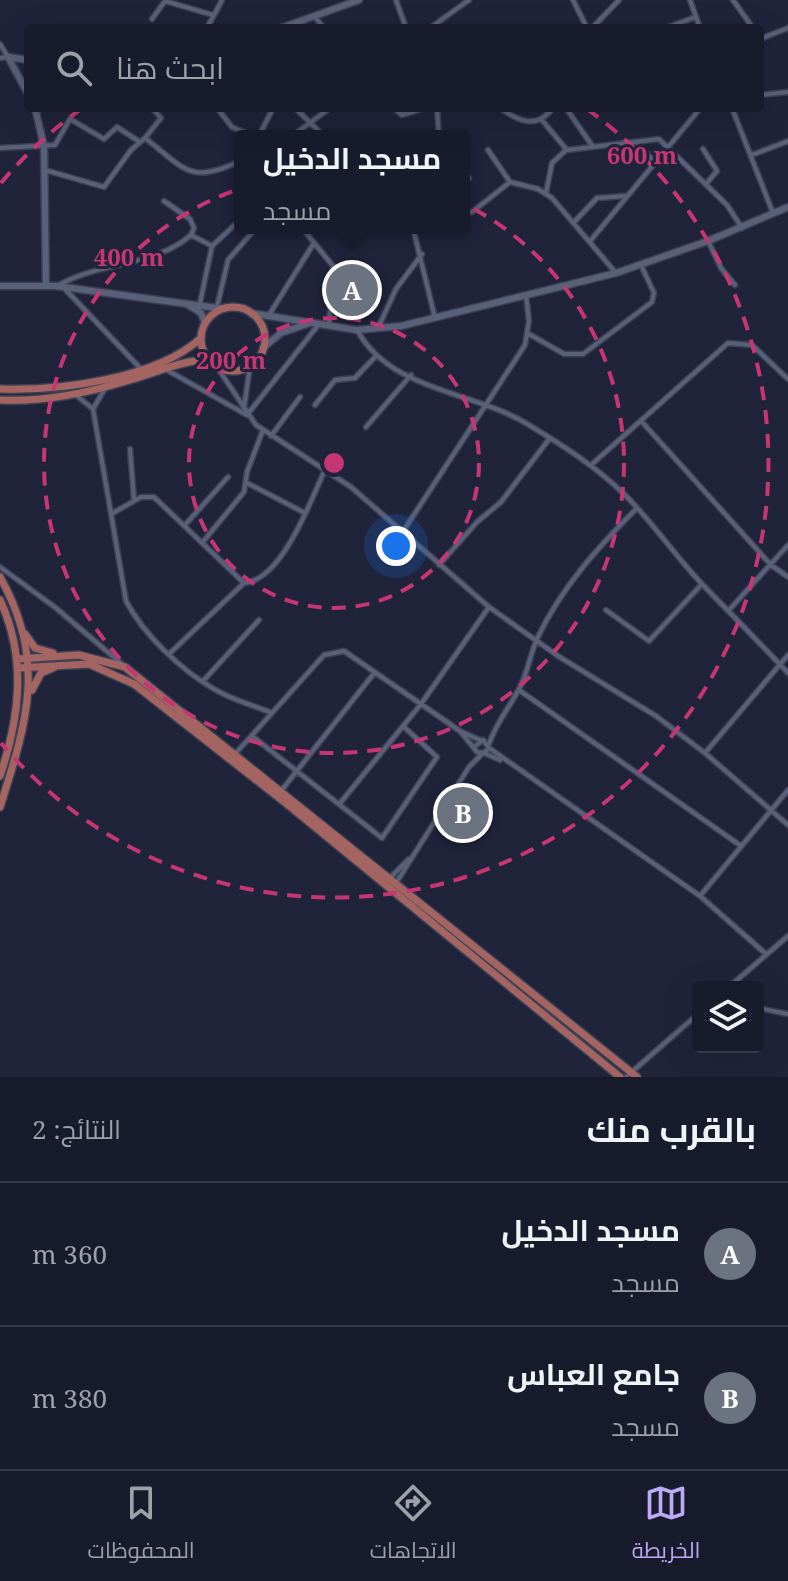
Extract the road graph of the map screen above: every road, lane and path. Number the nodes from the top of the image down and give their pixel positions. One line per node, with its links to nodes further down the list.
1 (222, 0): 9 (street)
2 (359, 0): 10 (main road)
3 (396, 0): 16 (street)
4 (469, 0): 17 (street)
5 (573, 0): 18 (street)
6 (619, 0): 19 (street)
7 (690, 0): 11 (street)
8 (733, 0): 22 (street)
9 (213, 15): 12 (street); 13 (street)
10 (314, 16): 14 (main road); 15 (street)
11 (695, 17): 20 (street); 21 (street)
12 (152, 19)
13 (209, 24)
14 (292, 24)
15 (321, 24)
16 (405, 24)
17 (436, 24)
18 (588, 24)
19 (594, 24)
20 (677, 24)
21 (698, 24)
22 (750, 24)
23 (788, 28): 24 (street)
24 (764, 37)
25 (0, 44): 26 (street)
26 (8, 57): 27 (street); 28 (main road); 30 (main road)
27 (0, 58)
28 (24, 60)
29 (24, 65): 30 (main road)
30 (17, 73): 31 (main road)
31 (24, 86)
32 (788, 92): 33 (street)
33 (764, 95)
34 (36, 112): 54 (main road)
35 (156, 112): 51 (street)
36 (220, 112): 47 (street)
37 (271, 112): 48 (street)
38 (299, 112): 46 (street)
39 (324, 112): 46 (street)
40 (506, 112): 45 (street)
41 (549, 112): 45 (street)
42 (569, 112): 56 (street)
43 (696, 112): 55 (street)
44 (734, 112): 61 (street)
45 (541, 119): 60 (street)
46 (310, 122): 49 (street); 50 (street)
47 (239, 130)
48 (262, 130)
49 (300, 130)
50 (318, 130)
51 (142, 140): 54 (street); 63 (street); 64 (street)
52 (788, 141): 61 (street)
53 (637, 143): 55 (street); 56 (street); 62 (street)
54 (44, 146): 57 (street); 64 (main road)
55 (666, 146): 62 (street); 66 (street)
56 (593, 147): 60 (street)
57 (0, 148)
58 (703, 149): 66 (street)
59 (488, 150): 65 (street)
60 (567, 150): 67 (street)
61 (752, 155): 72 (street)
62 (654, 161): 68 (street)
63 (234, 165)
64 (45, 170): 87 (main road)
65 (510, 182): 67 (street); 71 (street)
66 (706, 184): 75 (street)
67 (546, 193): 73 (street)
68 (626, 196): 73 (street); 80 (street)
69 (164, 201): 79 (street)
70 (788, 207): 72 (main road)
71 (472, 212)
72 (773, 213): 75 (main road)
73 (574, 222): 80 (street)
74 (234, 226): 83 (street)
75 (742, 228): 81 (main road)
76 (251, 234): 94 (street)
77 (307, 234): 82 (street)
78 (415, 234): 84 (street)
79 (191, 235): 83 (street); 90 (street)
80 (591, 240): 86 (street)
81 (708, 241): 85 (main road); 88 (street)
82 (314, 243): 96 (street); 100 (street)
83 (212, 246): 93 (street)
84 (422, 254): 97 (street); 102 (street)
85 (641, 265): 86 (main road); 103 (street)
86 (616, 273): 91 (main road)
87 (46, 285): 89 (main road); 90 (main road)
88 (735, 285)
89 (0, 286)
90 (60, 287): 92 (main road); 110 (street)
91 (526, 295): 97 (main road); 103 (street)
92 (181, 302): 93 (main road); 98 (main road)
93 (200, 303): 94 (main road)
94 (220, 308): 95 (main road); 98 (main road)
95 (250, 313): 96 (main road); 105 (main road)
96 (269, 315): 99 (main road)
97 (435, 318): 102 (main road)
98 (205, 323): 104 (main road)
99 (317, 324): 100 (main road); 105 (main road); 122 (street)
100 (329, 326): 101 (main road)
101 (357, 330): 102 (main road); 106 (street)
102 (377, 330)
103 (529, 334): 120 (street)
104 (201, 338): 107 (main road); 110 (main road)
105 (263, 348): 108 (main road)
106 (376, 356): 112 (street); 119 (street)
107 (208, 360): 109 (main road); 111 (main road)
108 (250, 366): 109 (main road); 122 (street)
109 (217, 367): 122 (street)
110 (141, 369): 115 (main road)
111 (165, 369): 114 (main road); 122 (street)
112 (411, 375): 120 (street); 124 (street)
113 (788, 379): 123 (street)
114 (105, 388): 116 (main road); 121 (street)
115 (0, 389)
116 (75, 395): 118 (main road); 121 (street)
117 (300, 397): 126 (street)
118 (0, 400)
119 (315, 405)
120 (483, 405): 127 (street); 138 (street)
121 (93, 409): 135 (street)
122 (246, 412): 125 (street)
123 (643, 423): 129 (street); 142 (street)
124 (366, 427)
125 (263, 430): 126 (street); 132 (street)
126 (271, 436): 130 (street)
127 (550, 438): 129 (street); 141 (street)
128 (130, 449): 133 (street)
129 (591, 465): 134 (street)
130 (324, 472): 136 (street); 138 (street)
131 (228, 477): 137 (street)
132 (247, 483): 136 (street); 139 (street)
133 (134, 500): 135 (street); 137 (street)
134 (637, 508): 147 (street); 154 (street)
135 (113, 513): 155 (street)
136 (305, 513): 146 (street)
137 (185, 525): 139 (street)
138 (402, 533): 141 (street)
139 (202, 543): 146 (street)
140 (788, 545): 142 (street)
141 (439, 565): 149 (street)
142 (771, 565): 145 (street); 151 (street)
143 (0, 567): 162 (street)
144 (0, 577): 153 (main road)
145 (788, 577)
146 (244, 583): 155 (street)
147 (702, 584): 150 (street); 151 (street)
148 (0, 600): 160 (main road)
149 (489, 607): 154 (street); 167 (street)
150 (606, 610)
151 (729, 610): 161 (street)
152 (259, 620): 165 (street)
153 (21, 626): 156 (main road); 158 (main road)
154 (536, 640): 166 (street); 177 (street)
155 (170, 653): 165 (street)
156 (79, 655): 158 (main road); 162 (main road)
157 (788, 655): 161 (street)
158 (27, 662): 159 (main road); 160 (main road); 168 (main road)
159 (73, 663): 168 (main road); 192 (main road)
160 (18, 664): 183 (main road)
161 (780, 664): 164 (street); 177 (street)
162 (125, 667): 178 (main road)
163 (375, 672): 167 (street); 169 (street); 182 (street)
164 (788, 673)
165 (203, 681): 169 (street)
166 (519, 690): 171 (street); 190 (street)
167 (421, 704): 170 (street); 172 (street)
168 (28, 708): 187 (main road)
169 (272, 713): 173 (street)
170 (403, 726): 186 (street); 186 (street)
171 (495, 726): 174 (street); 175 (street)
172 (460, 731): 174 (street); 176 (street)
173 (252, 736): 178 (street); 182 (street)
174 (480, 740): 175 (street); 176 (street)
175 (489, 746): 179 (street); 180 (street)
176 (475, 748): 179 (street); 181 (street)
177 (705, 753): 188 (street)
178 (235, 754): 185 (main road)
179 (483, 754): 180 (street); 181 (street)
180 (503, 761): 193 (street)
181 (469, 767): 191 (street)
182 (298, 770): 185 (street); 186 (street)
183 (0, 776)
184 (788, 790): 188 (street)
185 (281, 791): 191 (main road)
186 (340, 803)
187 (0, 807)
188 (771, 809): 189 (street); 190 (street)
189 (788, 825)
190 (741, 846): 193 (street)
191 (393, 880): 192 (street); 196 (main road)
192 (386, 888): 198 (main road)
193 (700, 896): 195 (street)
194 (788, 936): 195 (street)
195 (766, 954): 197 (street)
196 (516, 980): 198 (main road); 202 (main road)
197 (736, 981)
198 (510, 988): 202 (main road)
199 (764, 1009): 200 (street)
200 (788, 1014)
201 (692, 1019): 202 (street)
202 (628, 1076)

